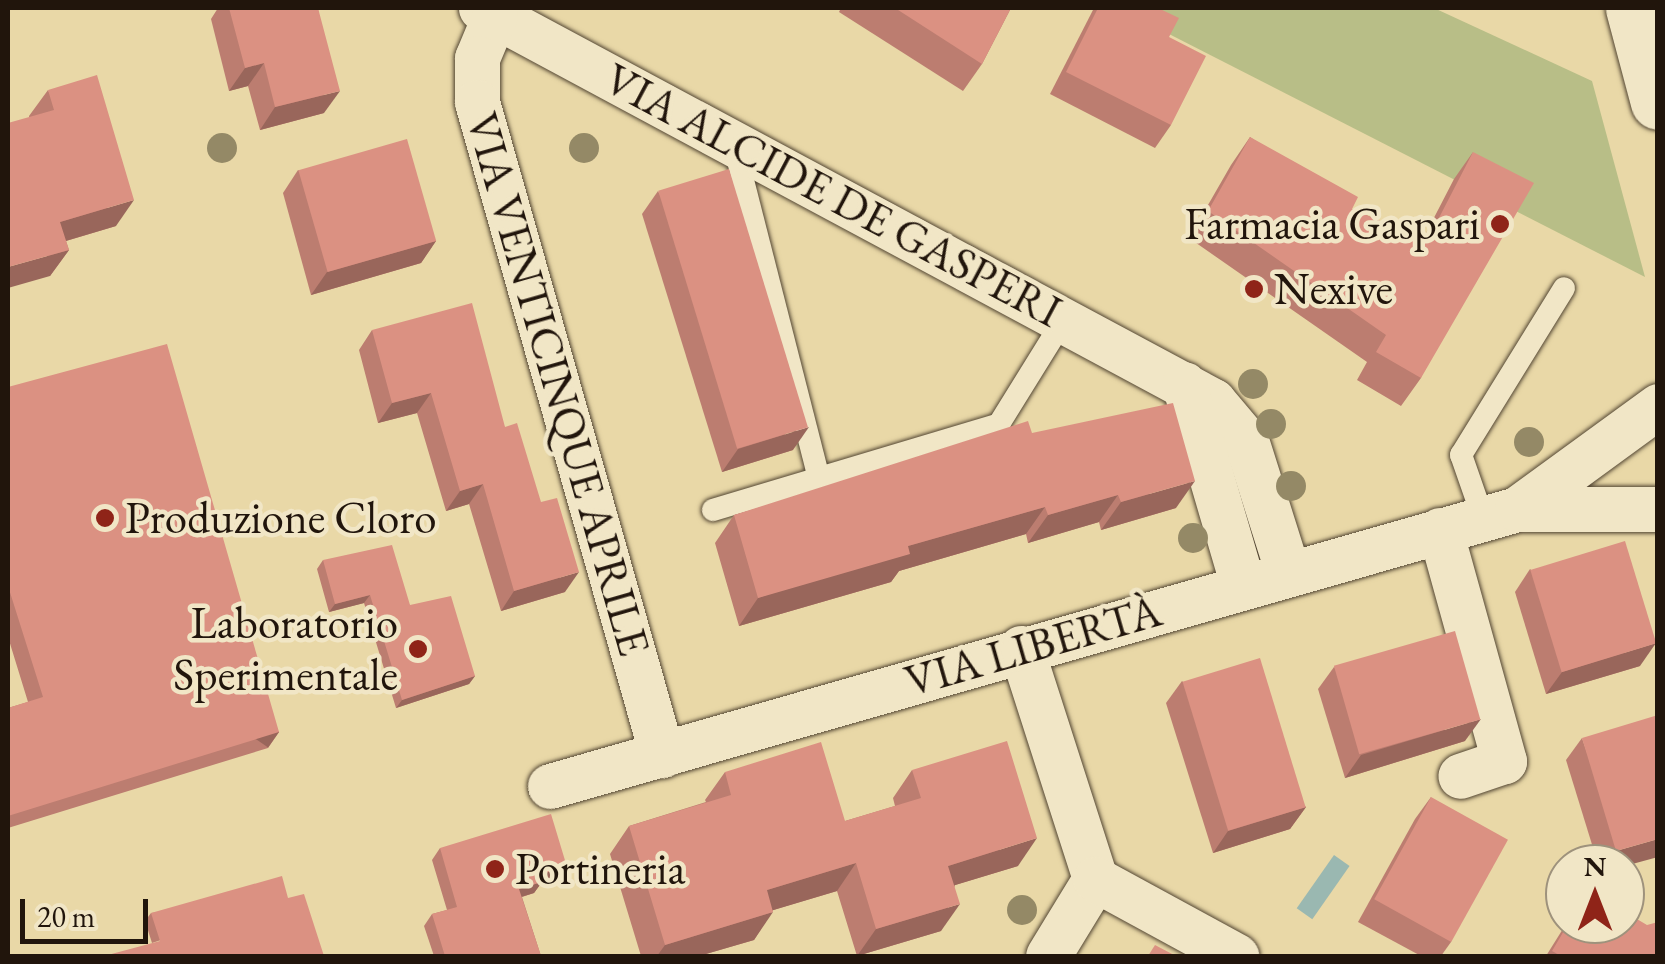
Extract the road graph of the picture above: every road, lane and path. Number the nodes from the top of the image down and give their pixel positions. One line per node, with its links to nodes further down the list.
1 (1633, 8): 3 (street)
2 (488, 11): 4 (street, VIA ALCIDE DE GASPERI); 17 (street, VIA VENTICINQUE APRILE)
3 (1658, 102)
4 (733, 141): 6 (street, VIA ALCIDE DE GASPERI); 9 (lane)
5 (1564, 288): 12 (lane)
6 (1064, 320): 7 (street, VIA ALCIDE DE GASPERI); 9 (lane)
7 (1184, 384): 14 (street, VIA ALCIDE DE GASPERI); 15 (street)
8 (1656, 422): 12 (street, VIA LIBERTÀ)
9 (819, 479): 11 (lane)
10 (1658, 509): 12 (street, VIA LIBERTÀ)
11 (712, 510)
12 (1500, 514): 13 (street, VIA LIBERTÀ)
13 (1440, 530): 14 (street, VIA LIBERTÀ); 18 (street)
14 (1288, 573): 15 (street, VIA LIBERTÀ)
15 (1244, 586): 16 (street, VIA LIBERTÀ)
16 (1022, 648): 17 (street, VIA LIBERTÀ); 20 (street)
17 (662, 755): 19 (street, VIA LIBERTÀ)
18 (1460, 776)
19 (550, 786)
20 (1096, 879): 21 (street); 22 (street)
21 (1048, 956)
22 (1236, 956)

